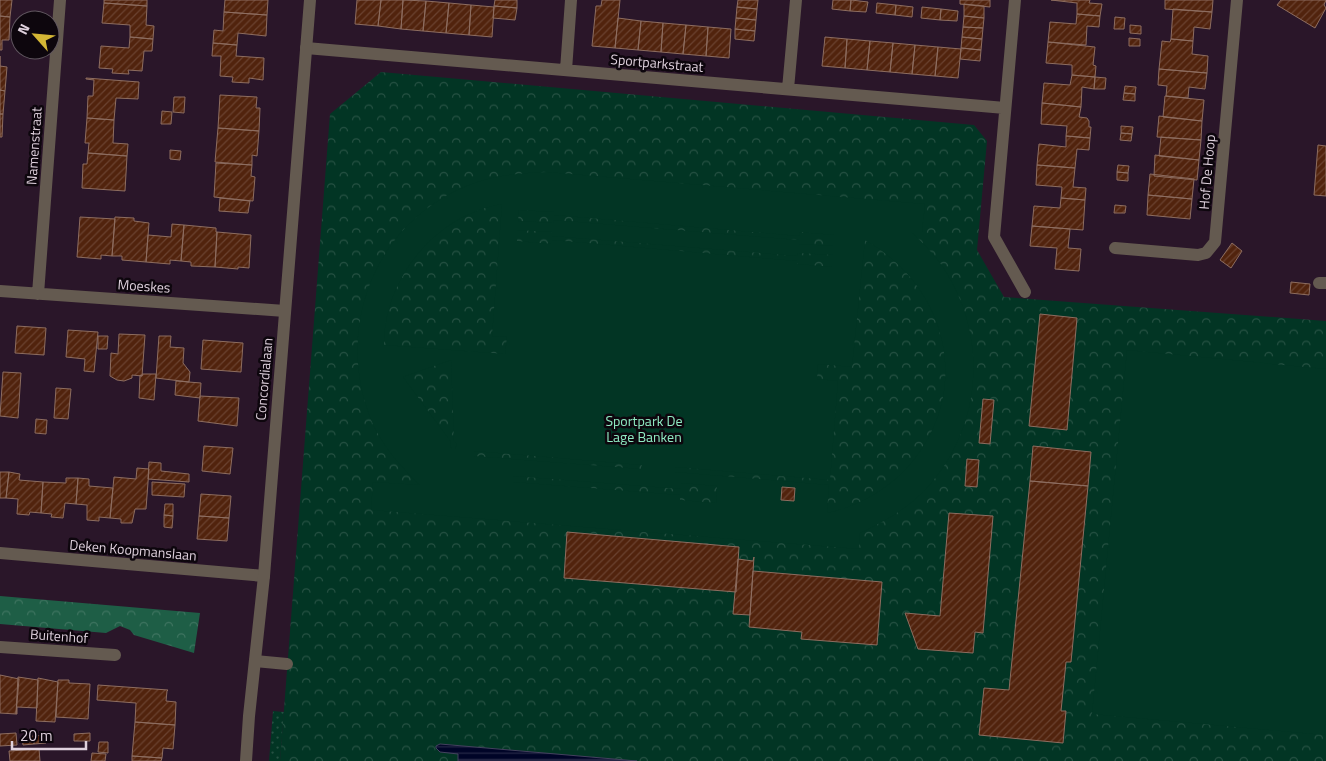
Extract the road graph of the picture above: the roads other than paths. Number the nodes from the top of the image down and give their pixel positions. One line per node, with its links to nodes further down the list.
1 (60, 0): 14 (street, Namenstraat)
2 (310, 0): 7 (street, Concordialaan)
3 (571, 0): 8 (street)
4 (796, 0): 9 (street)
5 (1015, 0): 10 (street)
6 (1237, 0): 11 (street, Hof De Hoop)
7 (306, 48): 8 (street, Sportparkstraat); 15 (street, Concordialaan)
8 (566, 70): 9 (street, Sportparkstraat)
9 (788, 90): 10 (street, Sportparkstraat)
10 (1005, 108): 13 (street)
11 (1115, 248)
12 (0, 292): 14 (street, Moeskes)
13 (1025, 292)
14 (38, 294): 15 (street, Moeskes)
15 (285, 311): 17 (street, Concordialaan)
16 (0, 553): 17 (street, Deken Koopmanslaan)
17 (264, 576): 20 (street, Concordialaan)
18 (0, 647): 19 (street, Buitenhof)
19 (116, 655)
20 (255, 661): 21 (street); 22 (street, Concordialaan)
21 (287, 664)
22 (246, 761)

